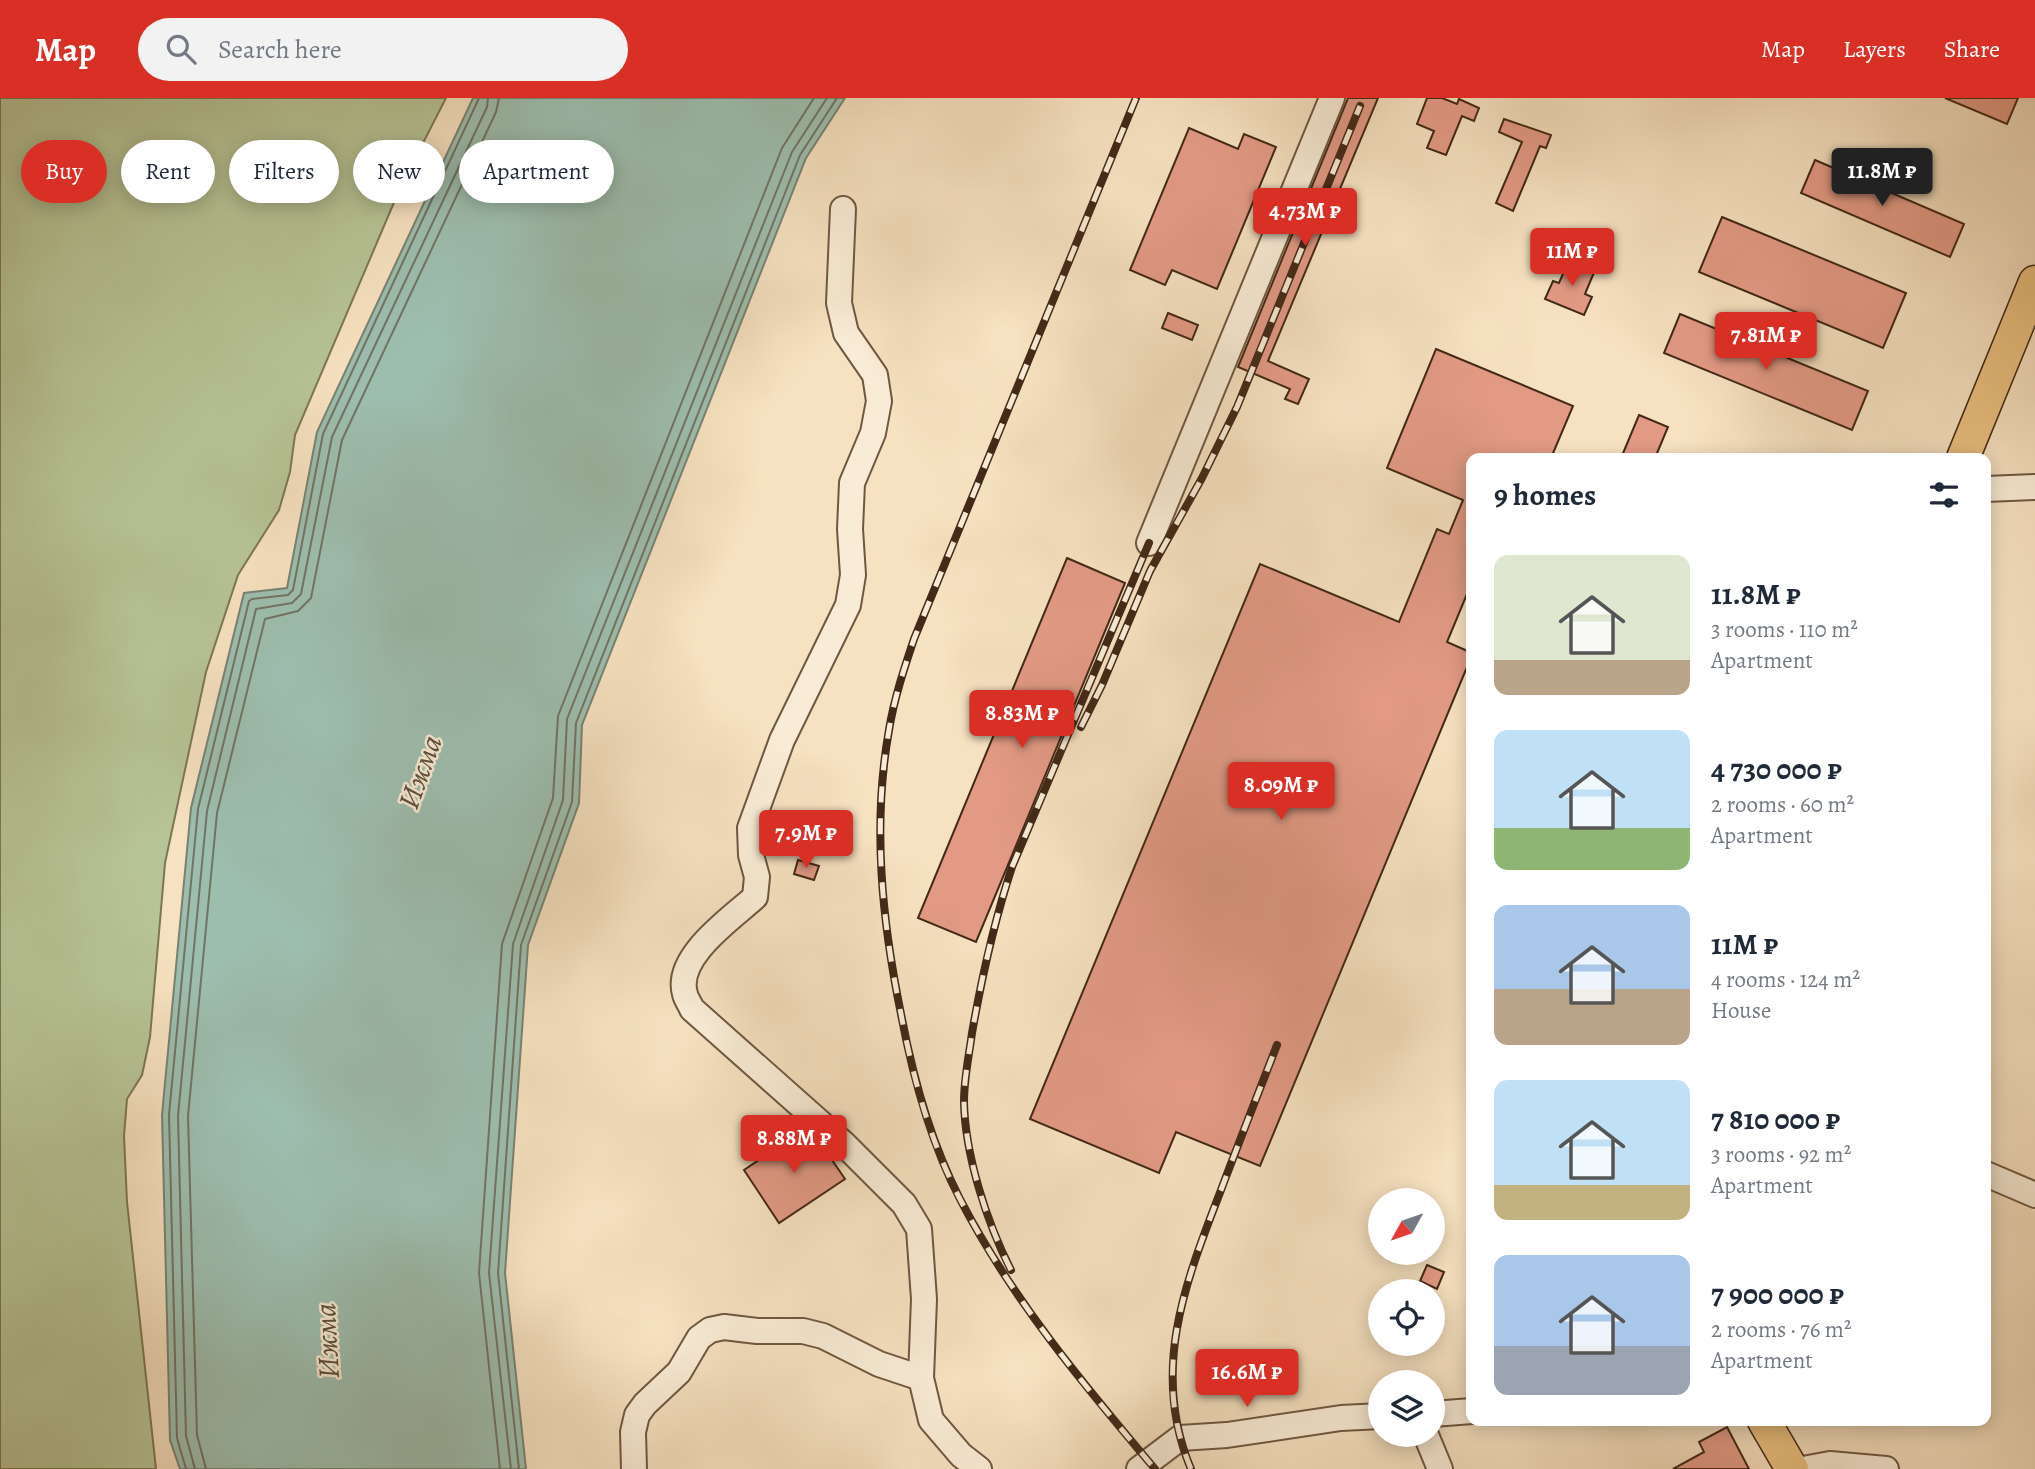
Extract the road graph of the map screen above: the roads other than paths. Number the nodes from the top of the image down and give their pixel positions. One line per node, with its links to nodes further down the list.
1 (1332, 98): 7 (street)
2 (843, 209): 10 (street)
3 (2035, 282): 4 (main road)
4 (1965, 453)
5 (2035, 487): 6 (street)
6 (1991, 489)
7 (1149, 543)
8 (1991, 1176): 9 (street)
9 (2035, 1195)
10 (921, 1378): 16 (street); 17 (street)
11 (1466, 1411): 12 (street)
12 (1445, 1413)
13 (1368, 1417): 18 (street)
14 (1767, 1426): 20 (main road)
15 (1431, 1447): 19 (street)
16 (634, 1469)
17 (979, 1469)
18 (1139, 1469)
19 (1440, 1469)
20 (1791, 1469)
21 (1802, 1469): 22 (street)
22 (1886, 1469)

